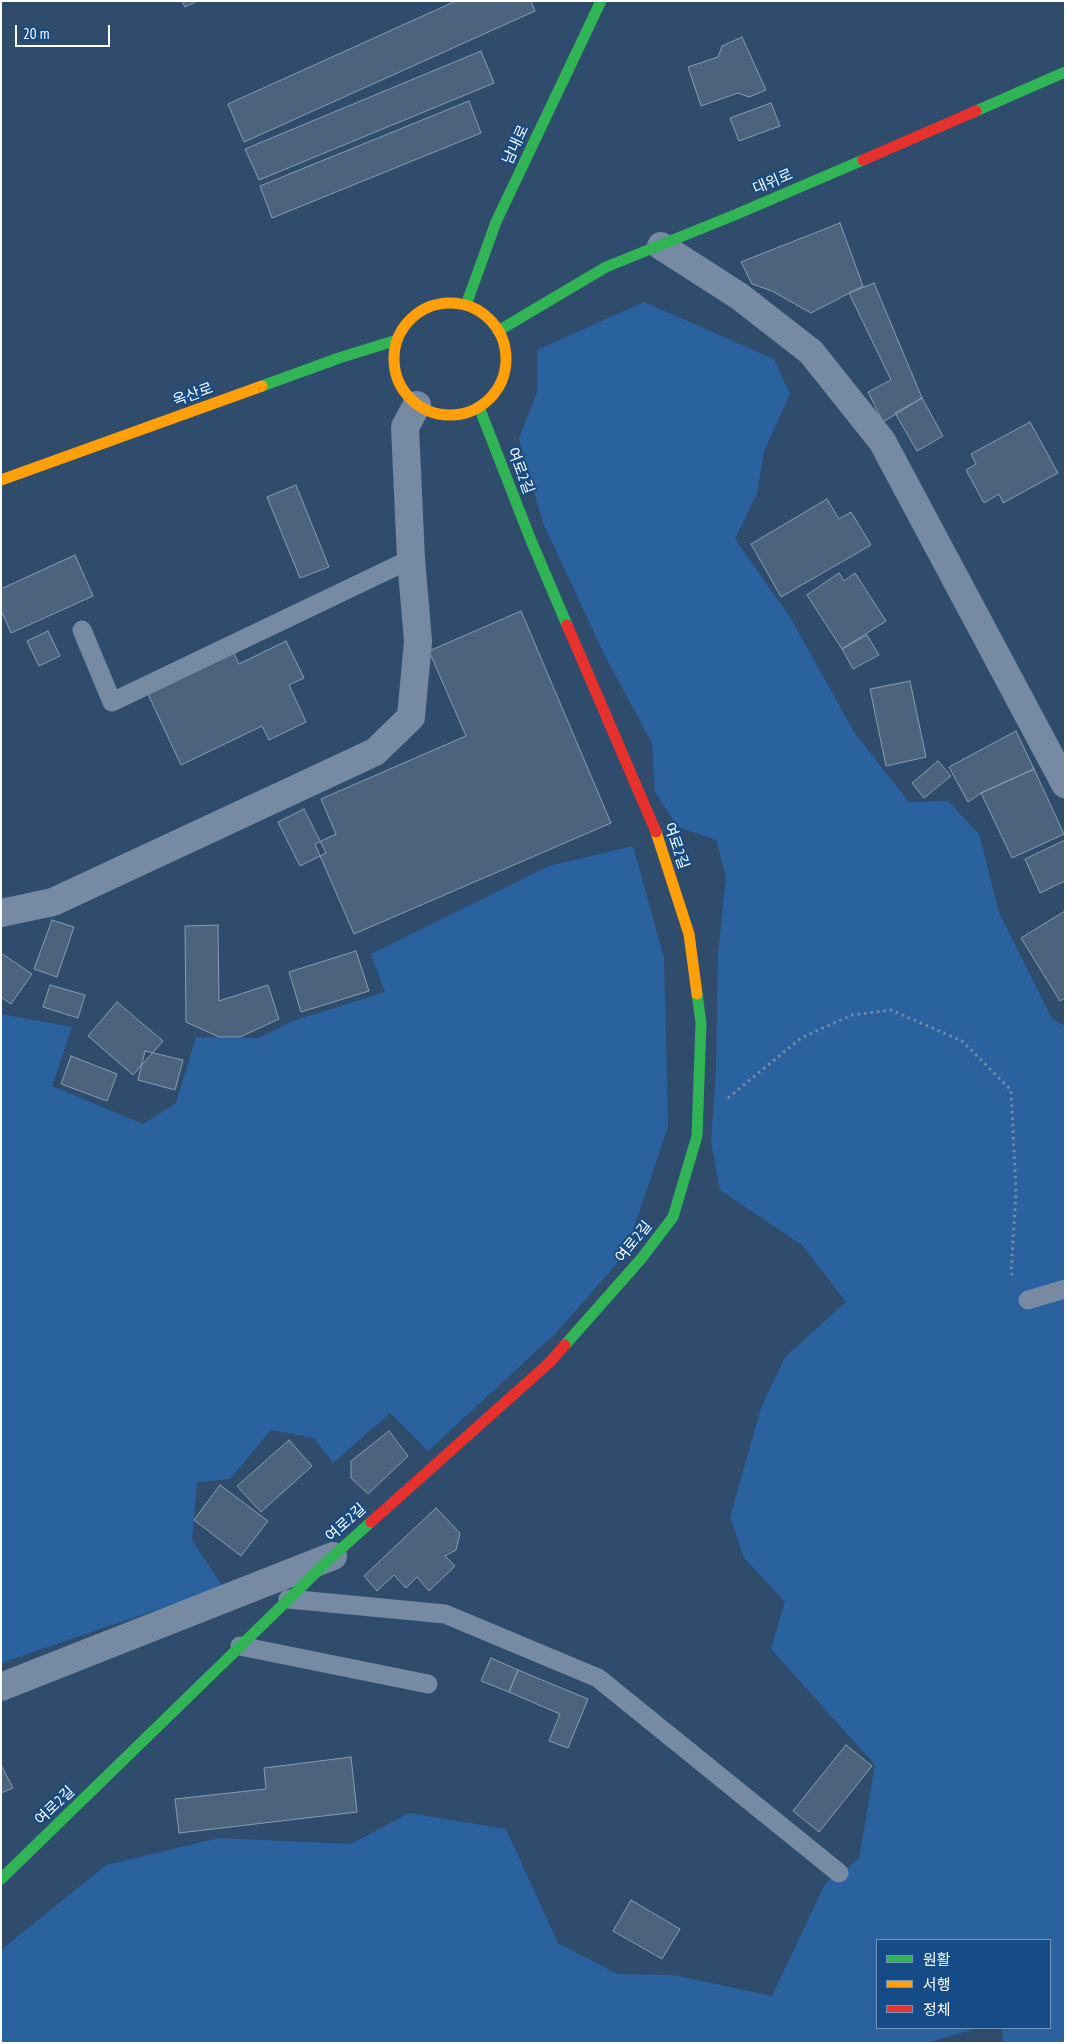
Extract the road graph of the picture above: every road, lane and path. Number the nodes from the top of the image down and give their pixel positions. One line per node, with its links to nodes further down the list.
1 (600, 1): 4 (street, 남내로)
2 (1065, 72): 3 (street, 대위로)
3 (661, 246): 5 (street, 대위로); 12 (street)
4 (466, 305): 5 (street); 6 (street)
5 (498, 331): 8 (street)
6 (396, 340): 7 (street); 9 (street, 옥산로)
7 (417, 406): 8 (street); 10 (street)
8 (480, 407): 14 (street, 여로2길)
9 (1, 480)
10 (411, 559): 11 (lane); 13 (street)
11 (82, 630)
12 (1065, 784)
13 (1, 913)
14 (698, 1119): 16 (path); 17 (street, 여로2길)
15 (1065, 1289): 16 (lane)
16 (1028, 1300)
17 (333, 1556): 18 (street, 여로2길); 21 (street)
18 (288, 1599): 19 (street, 여로2길); 22 (lane)
19 (240, 1646): 20 (lane); 23 (street, 여로2길)
20 (428, 1684)
21 (1, 1687)
22 (839, 1873)
23 (1, 1879)

